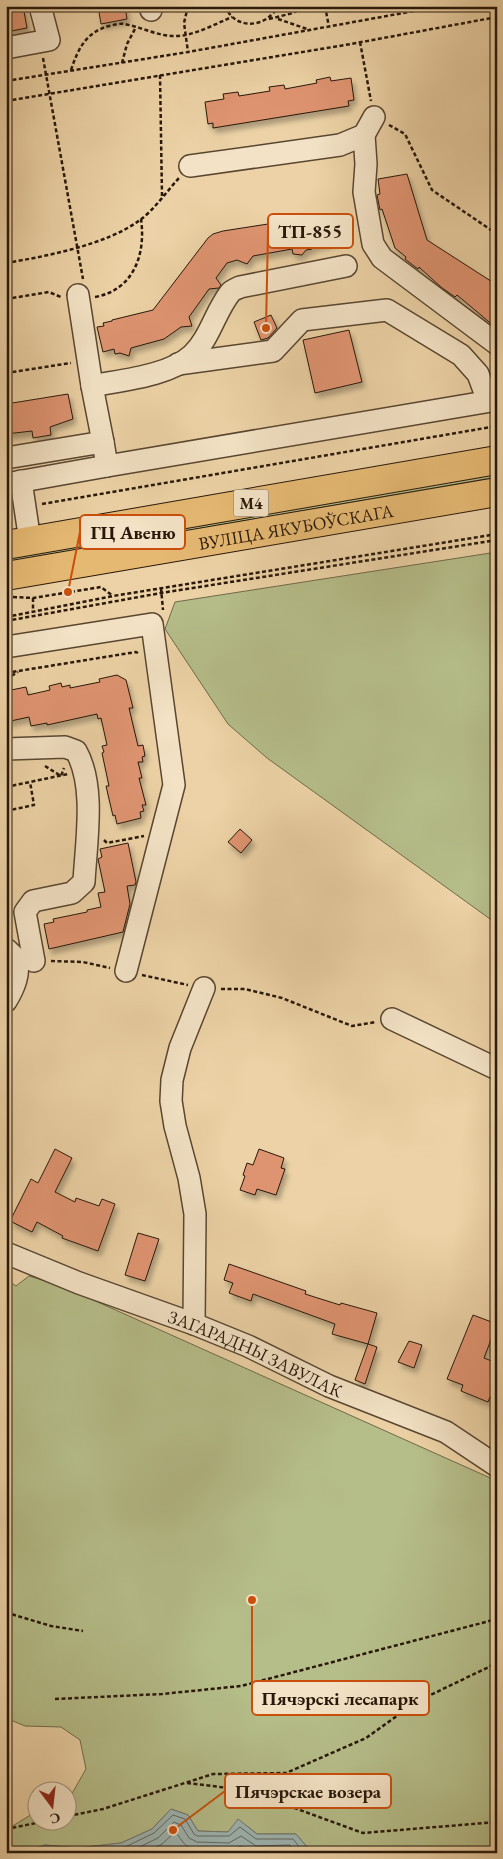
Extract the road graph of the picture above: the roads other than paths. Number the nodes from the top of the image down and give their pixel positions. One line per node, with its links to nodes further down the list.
1 (40, 6): 2 (street)
2 (6, 48)
3 (190, 166): 6 (street)
4 (346, 266): 7 (street)
5 (80, 293): 8 (street)
6 (497, 344)
7 (178, 364): 8 (street); 9 (street)
8 (92, 386): 10 (street)
9 (493, 401): 13 (street)
10 (103, 442): 11 (street); 13 (street)
11 (6, 458)
12 (497, 460): 16 (main road, ВУЛІЦА ЯКУБОЎСКАГА / М4)
13 (107, 466): 14 (street)
14 (14, 482): 16 (street)
15 (497, 492): 17 (main road, ВУЛІЦА ЯКУБОЎСКАГА / М4)
16 (18, 543)
17 (6, 576)
18 (6, 647): 22 (street)
19 (6, 749): 21 (street)
20 (6, 949): 24 (street)
21 (34, 961)
22 (126, 971)
23 (204, 988): 28 (street)
24 (6, 1001)
25 (392, 1019): 26 (street)
26 (497, 1069)
27 (6, 1253): 28 (street, ЗАГАРАДНЫ ЗАВУЛАК)
28 (194, 1324): 29 (street, ЗАГАРАДНЫ ЗАВУЛАК)
29 (497, 1466)

